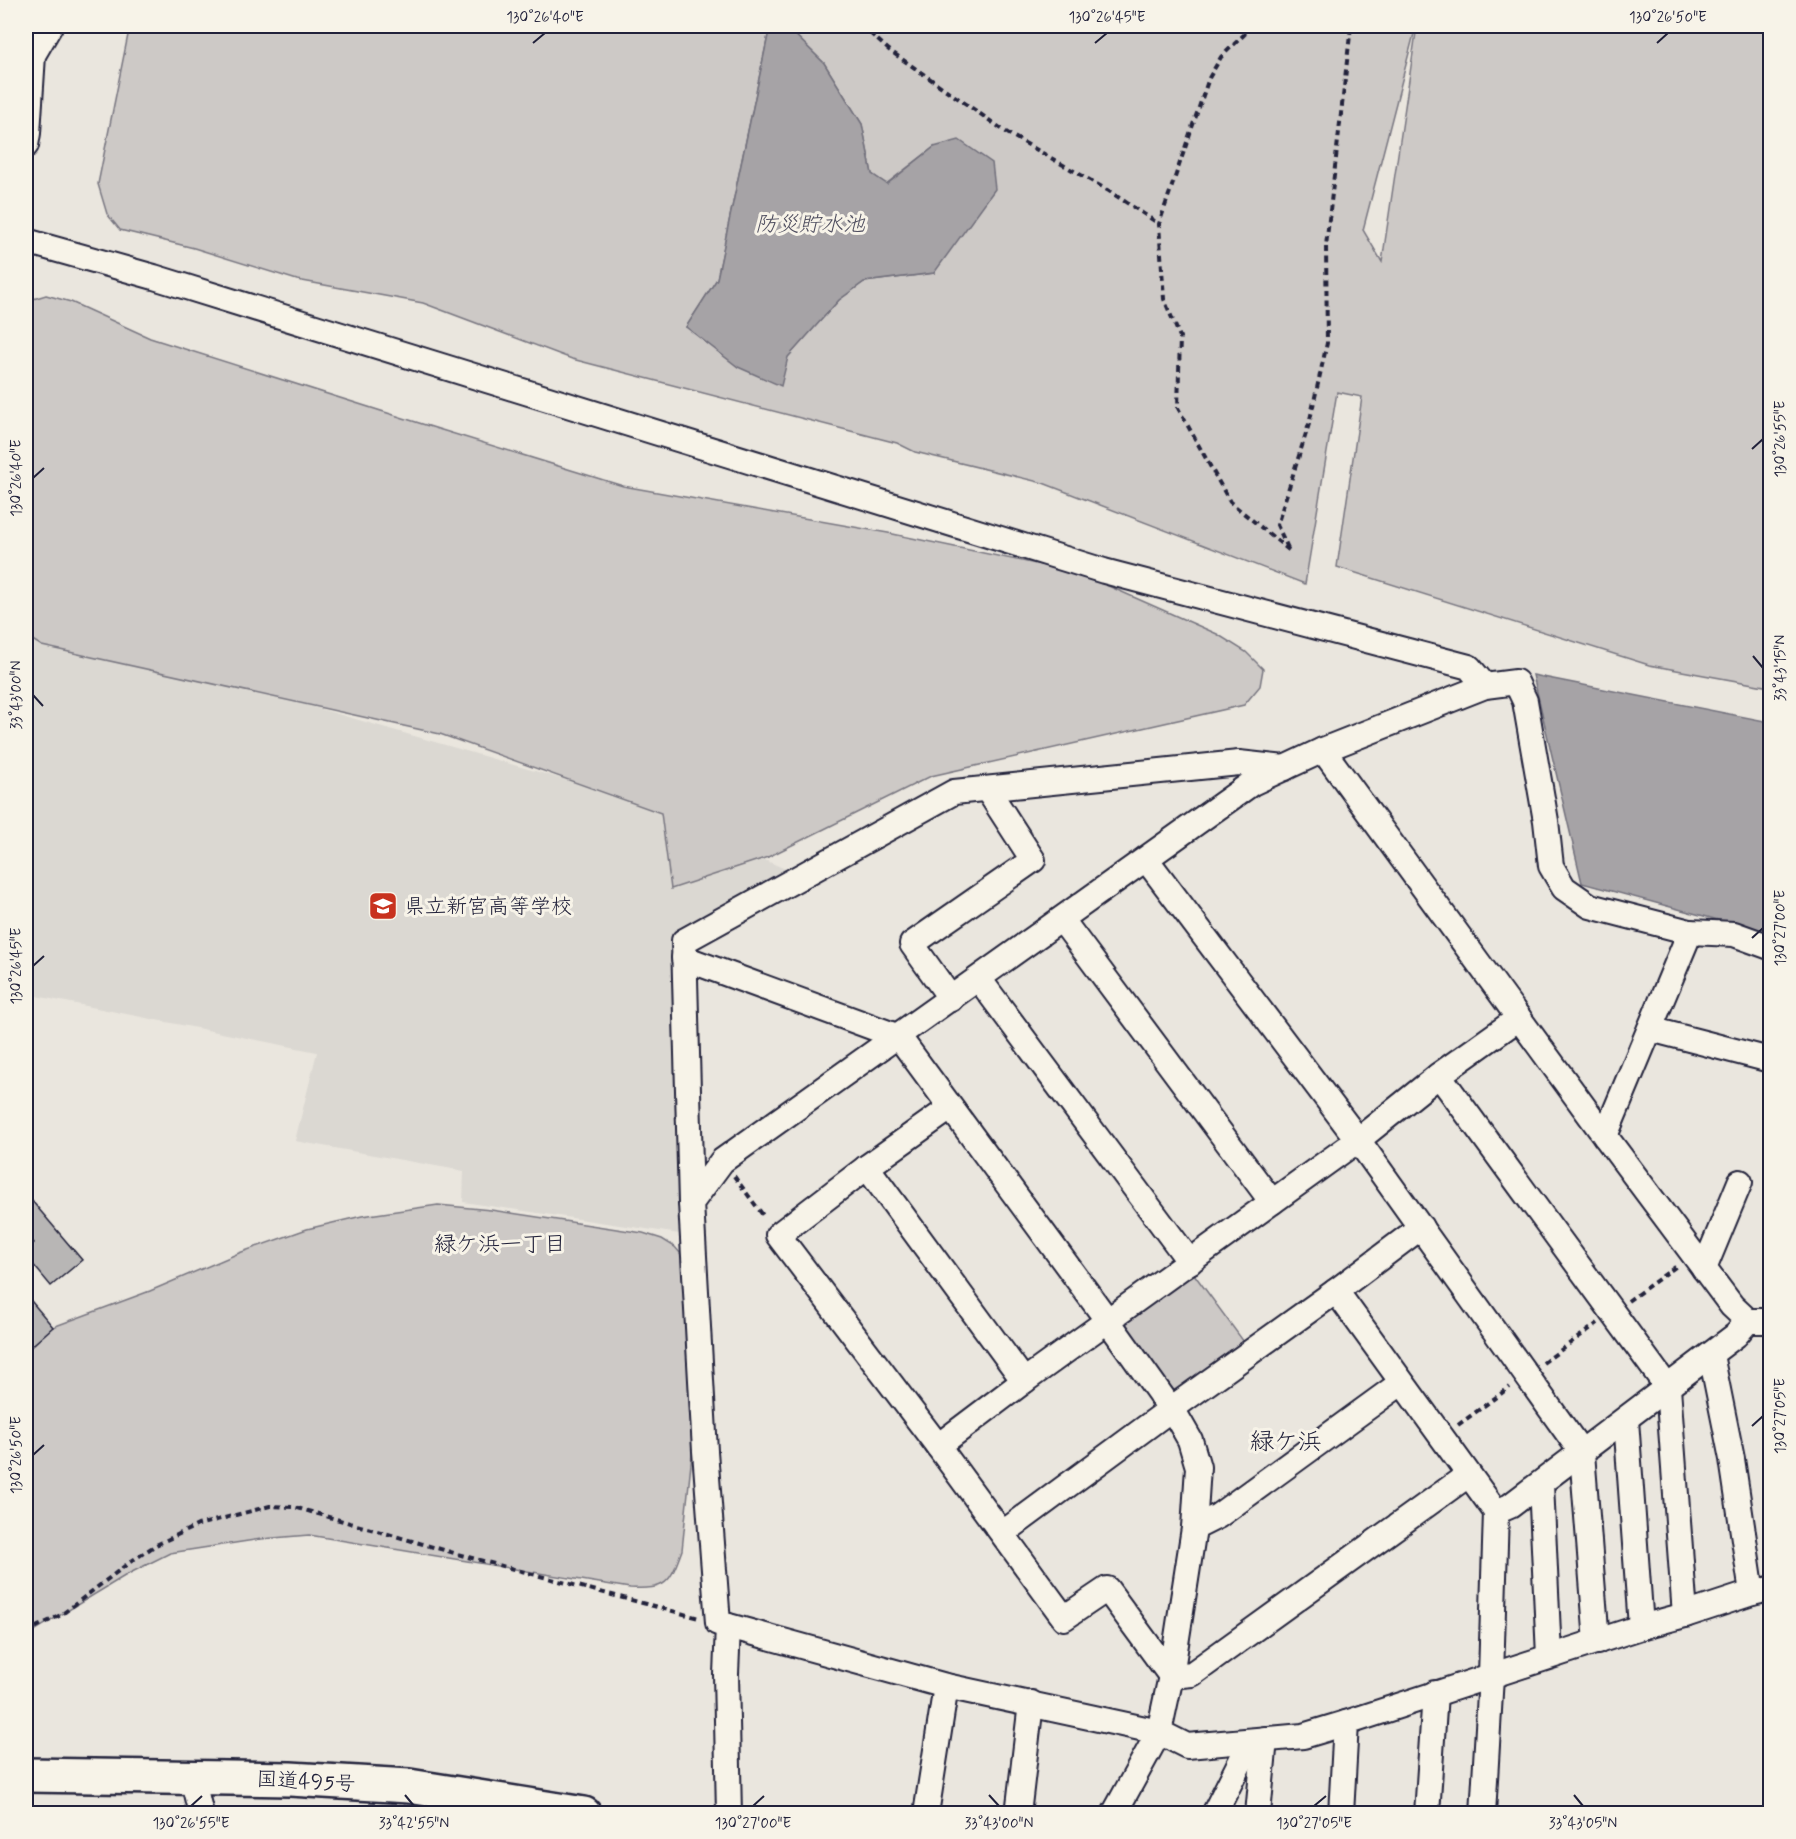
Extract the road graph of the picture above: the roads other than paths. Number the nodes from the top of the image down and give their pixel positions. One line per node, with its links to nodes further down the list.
1 (50, 26): 2 (street)
2 (26, 145)
3 (26, 241): 4 (street)
4 (1485, 686): 5 (street); 10 (street)
5 (1323, 750): 6 (street); 15 (street)
6 (1285, 768): 7 (street); 8 (street)
7 (987, 789): 12 (street); 14 (street)
8 (1146, 859): 9 (street); 22 (street)
9 (1062, 920): 13 (street); 25 (street)
10 (1690, 932): 11 (street); 16 (street)
11 (1770, 947)
12 (684, 958): 17 (street); 26 (street)
13 (979, 979): 14 (street); 28 (street)
14 (951, 999): 17 (street)
15 (1519, 1018): 19 (street); 21 (street)
16 (1650, 1029): 18 (street); 21 (street)
17 (899, 1037): 20 (street); 26 (street)
18 (1770, 1060)
19 (1439, 1075): 22 (street); 36 (street)
20 (950, 1108): 23 (street); 31 (street)
21 (1605, 1136): 29 (street)
22 (1358, 1140): 25 (street); 27 (street)
23 (867, 1167): 34 (street); 39 (street)
24 (1740, 1182): 29 (street)
25 (1272, 1202): 28 (street)
26 (691, 1203): 48 (street)
27 (1421, 1227): 30 (street); 40 (street)
28 (1190, 1262): 31 (street)
29 (1699, 1262): 32 (street)
30 (1336, 1291): 35 (street); 37 (street)
31 (1108, 1321): 34 (street); 37 (street)
32 (1760, 1321): 33 (street)
33 (1711, 1355): 36 (street); 46 (street)
34 (1024, 1381): 39 (street)
35 (1401, 1383): 41 (street); 44 (street)
36 (1668, 1388): 38 (street); 47 (street)
37 (1171, 1409): 44 (street); 45 (street)
38 (1626, 1420): 40 (street); 49 (street)
39 (938, 1446): 45 (street)
40 (1582, 1453): 42 (street); 50 (street)
41 (1468, 1475): 43 (street); 52 (street)
42 (1541, 1484): 43 (street); 51 (street)
43 (1496, 1512): 53 (street)
44 (1194, 1528): 52 (street)
45 (1003, 1533): 52 (street)
46 (1761, 1591): 47 (street)
47 (1685, 1615): 49 (street)
48 (723, 1624): 54 (street); 64 (street)
49 (1641, 1627): 50 (street)
50 (1597, 1642): 51 (street)
51 (1549, 1656): 53 (street)
52 (1171, 1676): 58 (street)
53 (1491, 1676): 55 (street); 72 (street)
54 (946, 1686): 56 (street); 65 (street)
55 (1435, 1693): 57 (street); 71 (street)
56 (1031, 1703): 58 (street); 66 (street)
57 (1346, 1723): 59 (street); 70 (street)
58 (1159, 1731): 59 (street); 67 (street)
59 (1258, 1740): 68 (street); 69 (street)
60 (26, 1775): 61 (highway, 国道495号)
61 (192, 1777): 62 (street); 63 (highway, 国道495号)
62 (201, 1814)
63 (584, 1814)
64 (729, 1814)
65 (926, 1814)
66 (1017, 1814)
67 (1114, 1814)
68 (1214, 1814)
69 (1258, 1814)
70 (1341, 1814)
71 (1427, 1814)
72 (1483, 1814)

